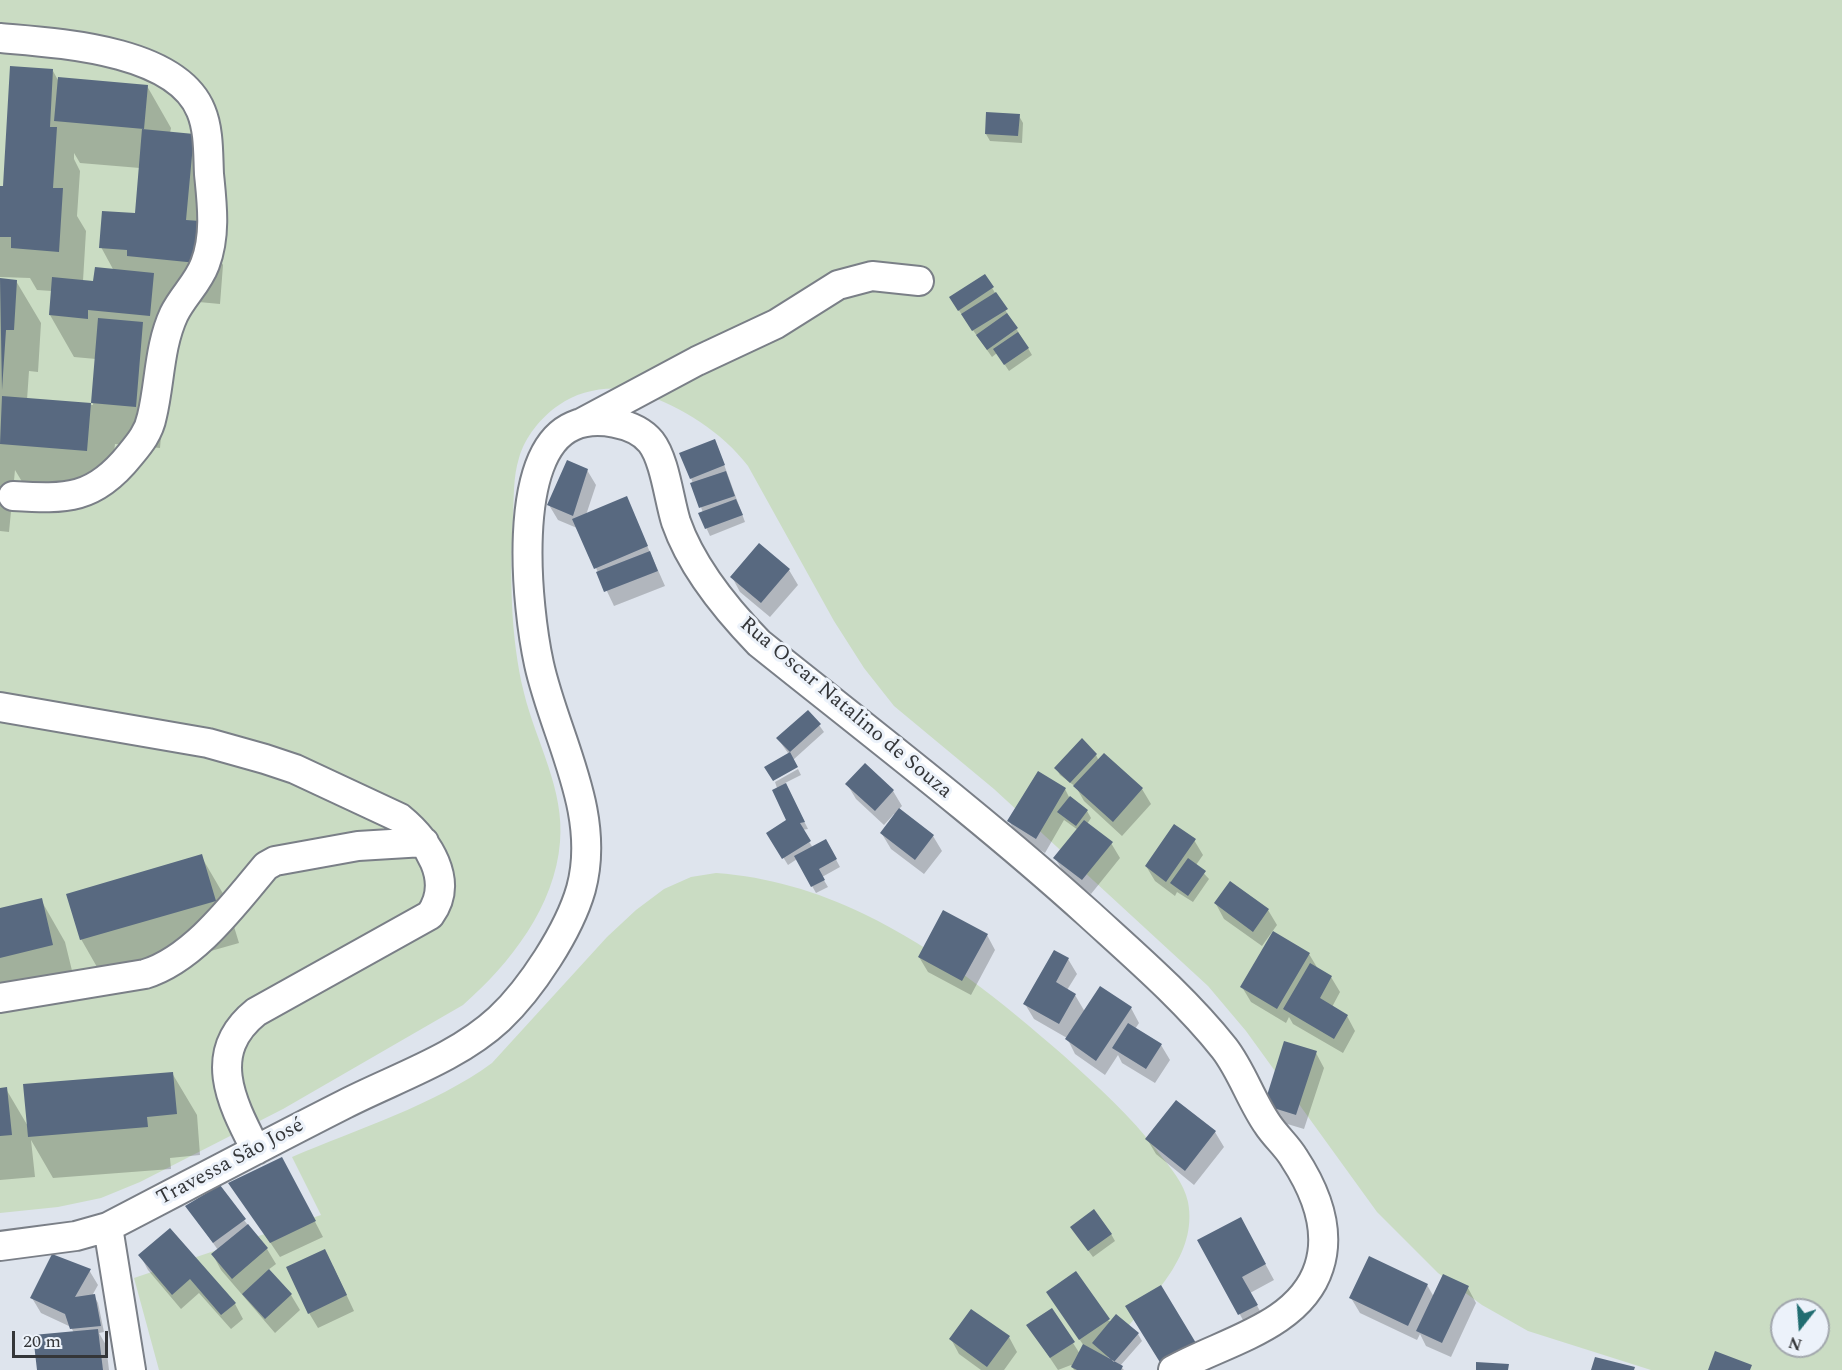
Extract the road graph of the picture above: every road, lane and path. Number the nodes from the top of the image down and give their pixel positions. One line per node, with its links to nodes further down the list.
1 (0, 38): 4 (street)
2 (919, 281): 3 (street)
3 (582, 423): 8 (street, Rua Oscar Natalino de Souza); 13 (street, Rua Oscar Natalino de Souza)
4 (13, 496)
5 (0, 706): 6 (street)
6 (424, 842): 7 (street); 9 (street)
7 (0, 998)
8 (453, 1051): 9 (street, Travessa São José)
9 (256, 1150): 10 (street, Travessa São José)
10 (108, 1227): 11 (street, Travessa São José); 12 (street)
11 (0, 1246)
12 (131, 1370)
13 (1173, 1370)

